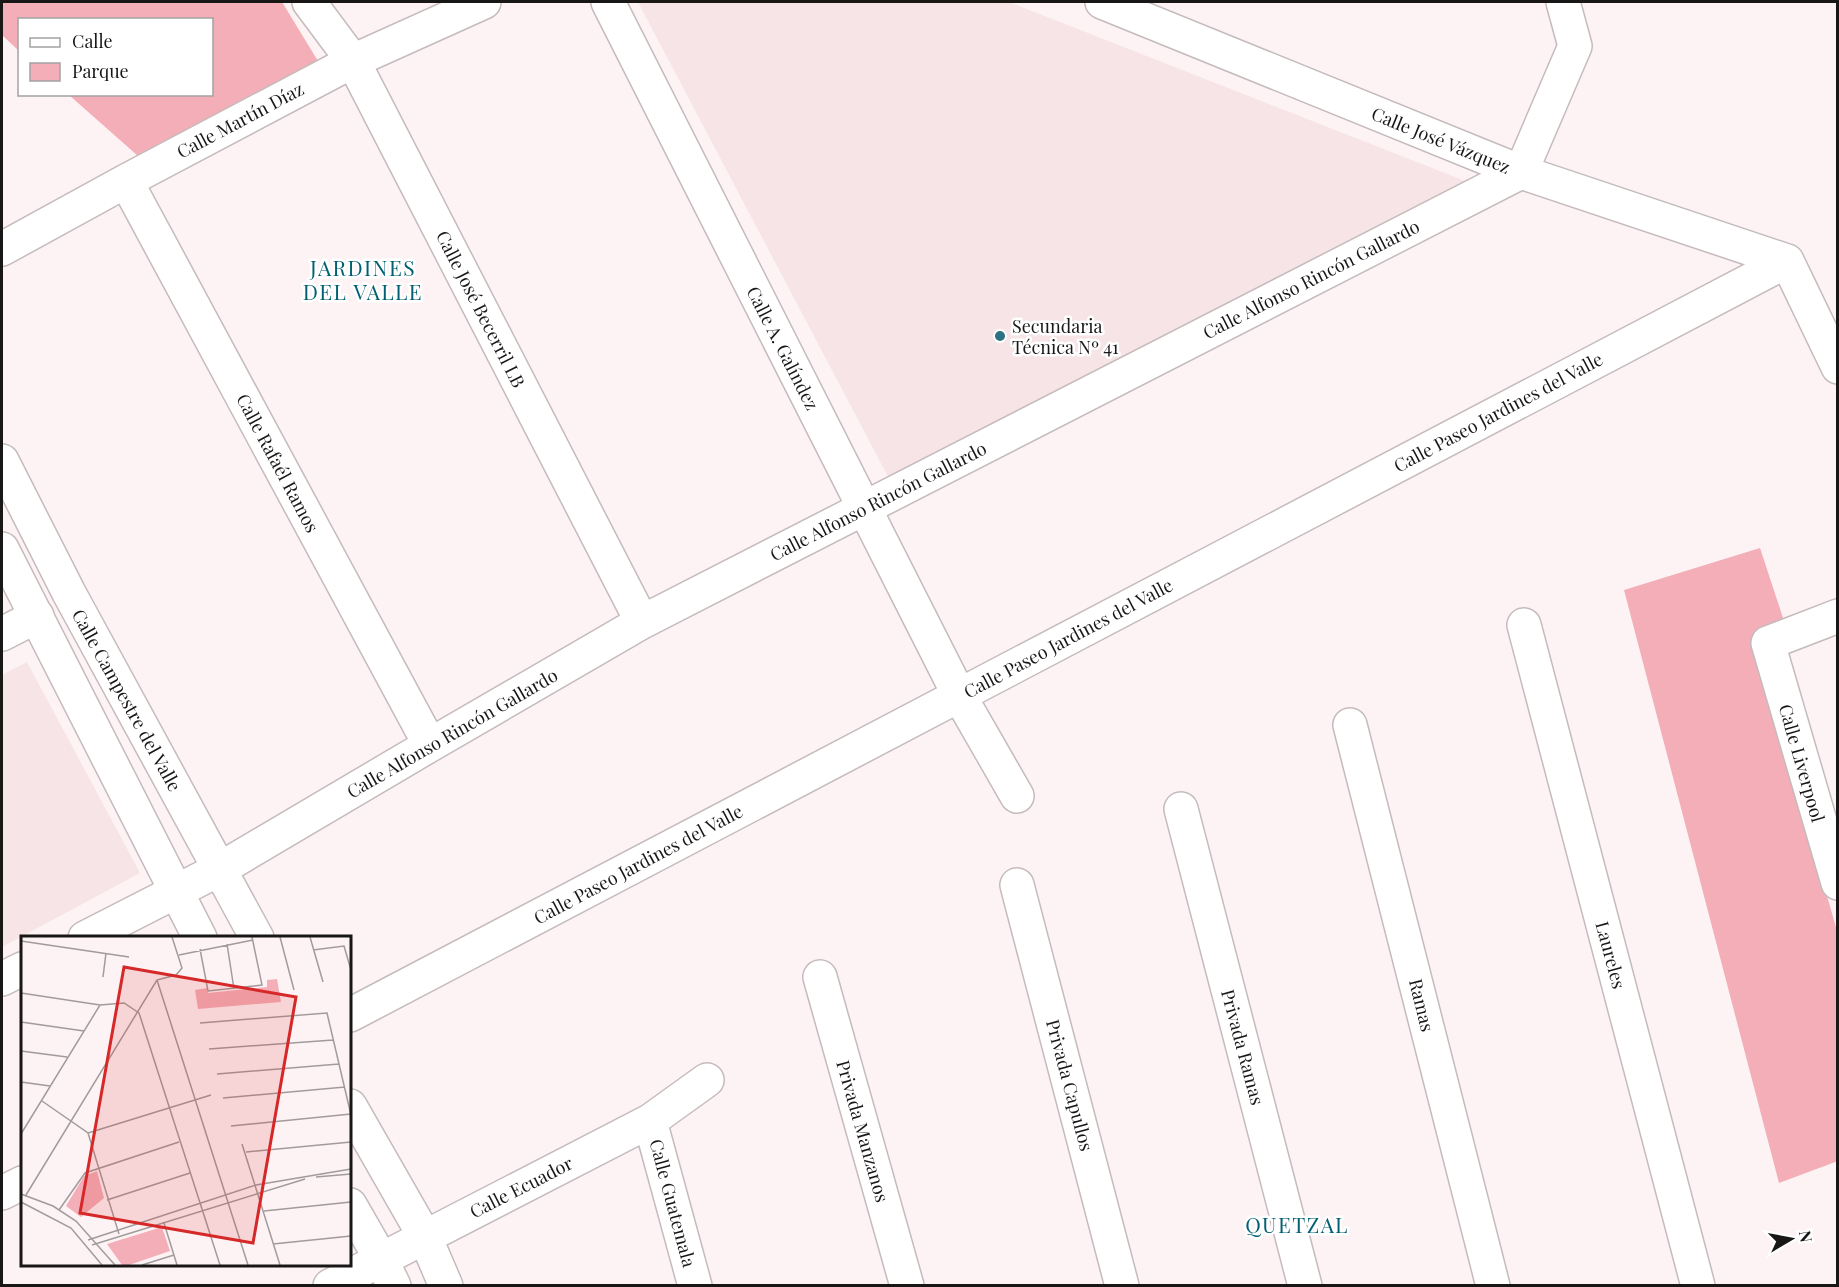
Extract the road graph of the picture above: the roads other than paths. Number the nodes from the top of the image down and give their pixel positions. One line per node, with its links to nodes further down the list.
1 (309, 2): 6 (street, Calle José Becerril LB)
2 (484, 2): 6 (street, Calle Martín Díaz)
3 (608, 2): 13 (street, Calle A. Galíndez)
4 (1102, 2): 7 (street, Calle José Vázquez)
5 (1563, 2): 7 (street)
6 (353, 61): 8 (street, Calle Martín Díaz); 17 (street, Calle José Becerril LB)
7 (1521, 172): 10 (street, Calle José Vázquez); 13 (street, Calle Alfonso Rincón Gallardo)
8 (126, 181): 9 (street, Calle Martín Díaz); 22 (street, Calle Rafaél Ramos)
9 (2, 249)
10 (1787, 261): 11 (street); 20 (street, Calle Paseo Jardines del Valle)
11 (1838, 367)
12 (2, 461): 26 (street, Calle Campestre del Valle)
13 (864, 508): 17 (street, Calle Alfonso Rincón Gallardo); 20 (street, Calle A. Galíndez)
14 (2, 549): 15 (street)
15 (37, 616): 19 (street); 29 (street)
16 (1838, 616): 25 (street, Calle Liverpool)
17 (642, 622): 22 (street, Calle Alfonso Rincón Gallardo)
18 (1524, 625): 52 (street, Laureles)
19 (2, 634)
20 (959, 695): 23 (street, Calle A. Galíndez); 36 (street, Calle Paseo Jardines del Valle)
21 (1350, 725): 51 (street, Ramas)
22 (430, 745): 26 (street, Calle Alfonso Rincón Gallardo)
23 (1017, 796)
24 (1182, 809): 50 (street, Privada Ramas)
25 (1828, 820): 27 (street, Calle Liverpool)
26 (220, 869): 29 (street, Calle Alfonso Rincón Gallardo); 32 (street, Calle Campestre del Valle)
27 (1838, 883)
28 (1017, 885): 49 (street, Privada Capullos)
29 (177, 892): 30 (street, Calle Alfonso Rincón Gallardo); 31 (street)
30 (89, 936)
31 (199, 936)
32 (256, 936)
33 (21, 970): 35 (street)
34 (820, 977): 48 (street, Privada Manzanos)
35 (2, 979)
36 (351, 1014)
37 (707, 1080): 39 (street, Calle Ecuador)
38 (351, 1108): 43 (street)
39 (650, 1121): 43 (street, Calle Ecuador); 47 (street, Calle Guatemala)
40 (21, 1184): 41 (street)
41 (2, 1194)
42 (351, 1207): 44 (street)
43 (425, 1237): 44 (street, Calle Ecuador); 46 (street)
44 (388, 1272): 45 (street, Calle Ecuador)
45 (330, 1286)
46 (446, 1286)
47 (695, 1286)
48 (907, 1286)
49 (1122, 1286)
50 (1305, 1286)
51 (1493, 1286)
52 (1698, 1286)

